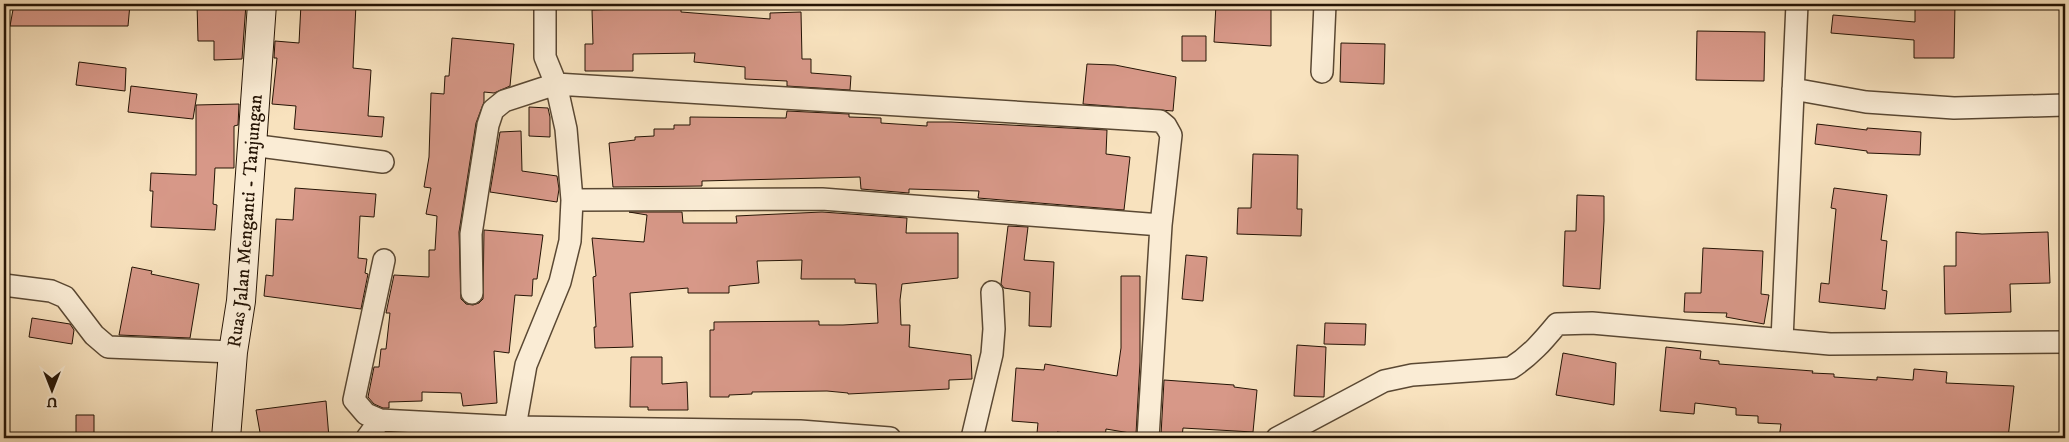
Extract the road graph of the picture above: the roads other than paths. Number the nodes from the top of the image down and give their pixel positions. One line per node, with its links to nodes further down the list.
1 (262, 4): 9 (main road, Ruas Jalan Menganti - Tanjungan)
2 (545, 4): 6 (street)
3 (1325, 4): 5 (street)
4 (1797, 4): 7 (street)
5 (1322, 72)
6 (556, 84): 11 (street); 12 (street); 16 (street)
7 (1793, 89): 8 (street); 17 (street)
8 (2065, 105)
9 (251, 145): 10 (street); 19 (main road, Ruas Jalan Menganti - Tanjungan)
10 (383, 162)
11 (572, 200): 12 (street); 21 (street)
12 (1161, 225): 27 (street)
13 (384, 260): 20 (street)
14 (4, 286): 19 (street)
15 (992, 292): 26 (street)
16 (472, 293)
17 (1782, 340): 18 (street); 28 (street)
18 (2065, 342)
19 (233, 352): 23 (main road, Ruas Jalan Menganti - Tanjungan)
20 (380, 420): 21 (street); 24 (street)
21 (515, 426): 22 (street)
22 (799, 435): 25 (street)
23 (226, 438)
24 (367, 438)
25 (890, 438)
26 (972, 438)
27 (1148, 438)
28 (1277, 438)

